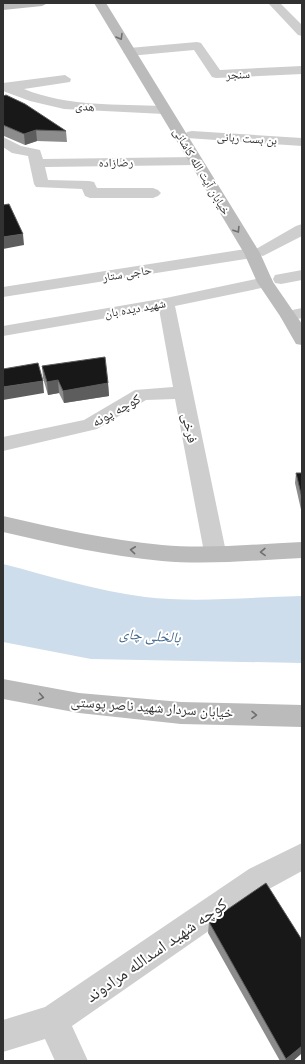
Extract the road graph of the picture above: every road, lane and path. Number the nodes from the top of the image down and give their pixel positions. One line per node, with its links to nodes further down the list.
1 (42, 3): 3 (main road)
2 (100, 3): 7 (main road, خیابان آیت الله کاشانی, one-way to 7)
3 (3, 7)
4 (278, 7): 5 (street); 6 (street)
5 (295, 9)
6 (302, 32)
7 (129, 52): 8 (street, سنجر); 11 (main road, خیابان آیت الله کاشانی)
8 (302, 70)
9 (65, 79): 10 (street, هدی)
10 (6, 87): 11 (street, هدی)
11 (164, 110): 15 (main road, خیابان آیت الله کاشانی)
12 (192, 135): 14 (street, بن بست ربانی)
13 (3, 141): 16 (street)
14 (302, 142)
15 (195, 161): 16 (street, رضازاده); 19 (main road, خیابان آیت الله کاشانی, one-way to 19)
16 (37, 163): 17 (street, رضازاده)
17 (153, 193)
18 (302, 228): 19 (street, حاجی ستار)
19 (258, 252): 21 (main road, خیابان آیت الله کاشانی); 22 (street, حاجی ستار)
20 (302, 275): 21 (street, شهید دیده بان)
21 (274, 281): 23 (street, شهید دیده بان); 24 (main road, خیابان آیت الله کاشانی)
22 (3, 292)
23 (166, 303): 25 (street, شهید دیده بان); 27 (street, فرخی)
24 (295, 314): 26 (main road, خیابان آیت الله کاشانی)
25 (3, 330)
26 (302, 340)
27 (183, 393): 28 (street, کوچه پونه); 31 (street, فرخی)
28 (3, 444)
29 (3, 524): 31 (main road, one-way to 29)
30 (302, 550): 31 (main road, one-way to 31)
31 (216, 552)
32 (3, 689): 33 (main road, خیابان سردار شهید ناصر پوستی, one-way to 33)
33 (302, 716)
34 (302, 856): 35 (street, کوچه شهید اسدالله مرادوند)
35 (53, 1020): 36 (street, کوچه شهید اسدالله مرادوند); 37 (street)
36 (3, 1036)
37 (72, 1061)

